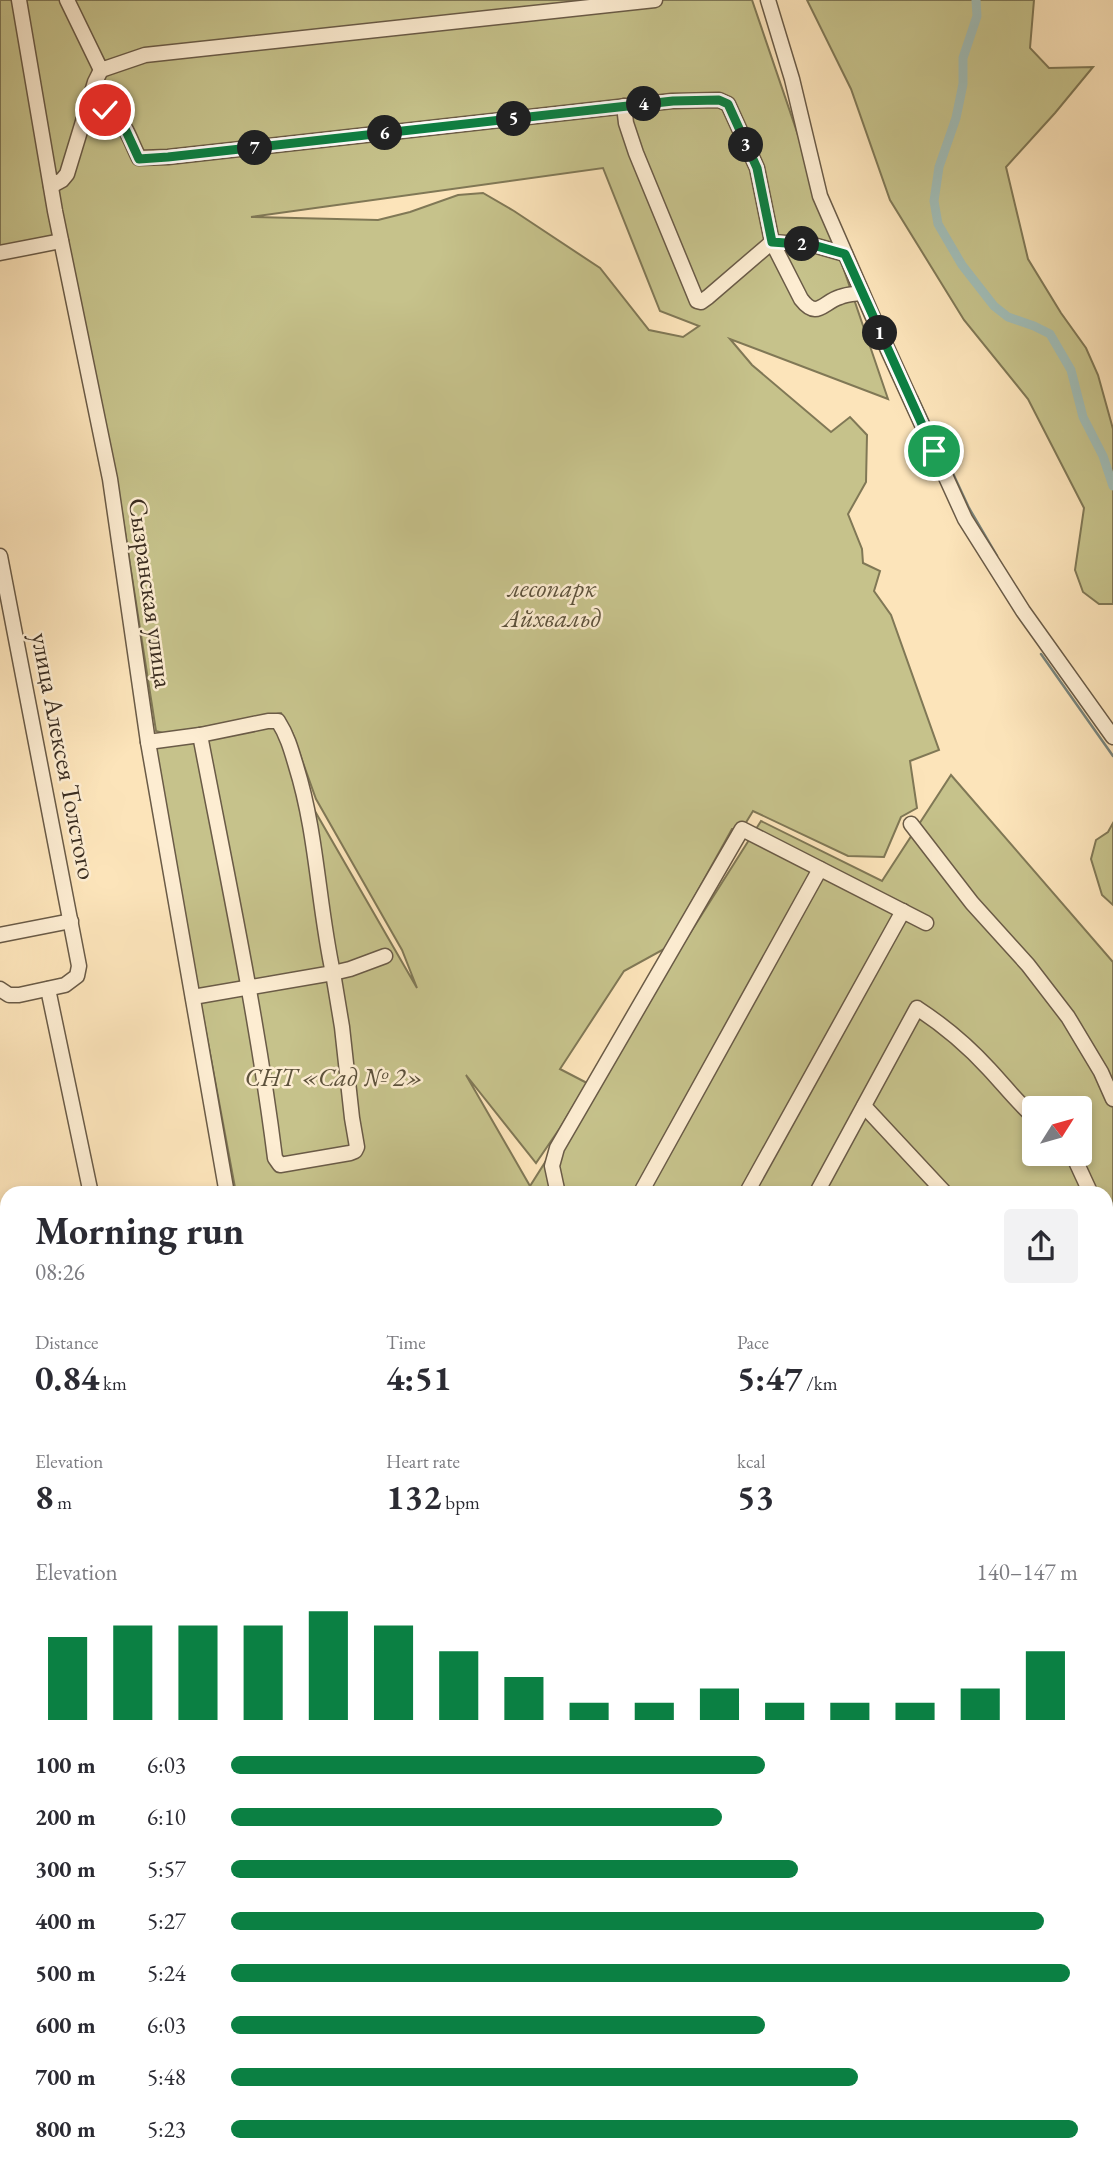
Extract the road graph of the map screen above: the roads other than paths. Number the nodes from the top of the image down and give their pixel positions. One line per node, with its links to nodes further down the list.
1 (19, 0): 8 (street, Сызранская улица)
2 (67, 0): 5 (street)
3 (655, 0): 5 (street)
4 (768, 0): 12 (street)
5 (101, 70): 7 (street)
6 (624, 106): 7 (street); 10 (street); 10 (street)
7 (87, 109): 8 (street)
8 (51, 186): 9 (street, Сызранская улица)
9 (61, 241): 11 (street); 17 (street, Сызранская улица)
10 (772, 242): 12 (street); 13 (street)
11 (0, 253)
12 (845, 254): 13 (street)
13 (862, 293): 16 (street)
14 (0, 556): 21 (street, улица Алексея Толстого)
15 (200, 735): 17 (street); 25 (street); 26 (street)
16 (1113, 737)
17 (148, 742): 29 (street, Сызранская улица)
18 (911, 824): 30 (street)
19 (820, 869): 20 (street); 36 (street); 37 (street)
20 (903, 911): 22 (street); 38 (street)
21 (71, 921): 23 (street); 28 (street, улица Алексея Толстого)
22 (926, 923)
23 (0, 935)
24 (385, 956): 25 (street)
25 (333, 973): 26 (street); 26 (street)
26 (247, 987): 29 (street)
27 (0, 989): 28 (street)
28 (48, 989): 34 (street)
29 (193, 997): 35 (street, Сызранская улица)
30 (1113, 1099)
31 (864, 1106): 32 (street); 39 (street); 40 (street)
32 (1022, 1106)
33 (1078, 1166): 41 (street)
34 (89, 1186)
35 (226, 1186)
36 (556, 1186)
37 (644, 1186)
38 (751, 1186)
39 (820, 1186)
40 (939, 1186)
41 (1087, 1186)

